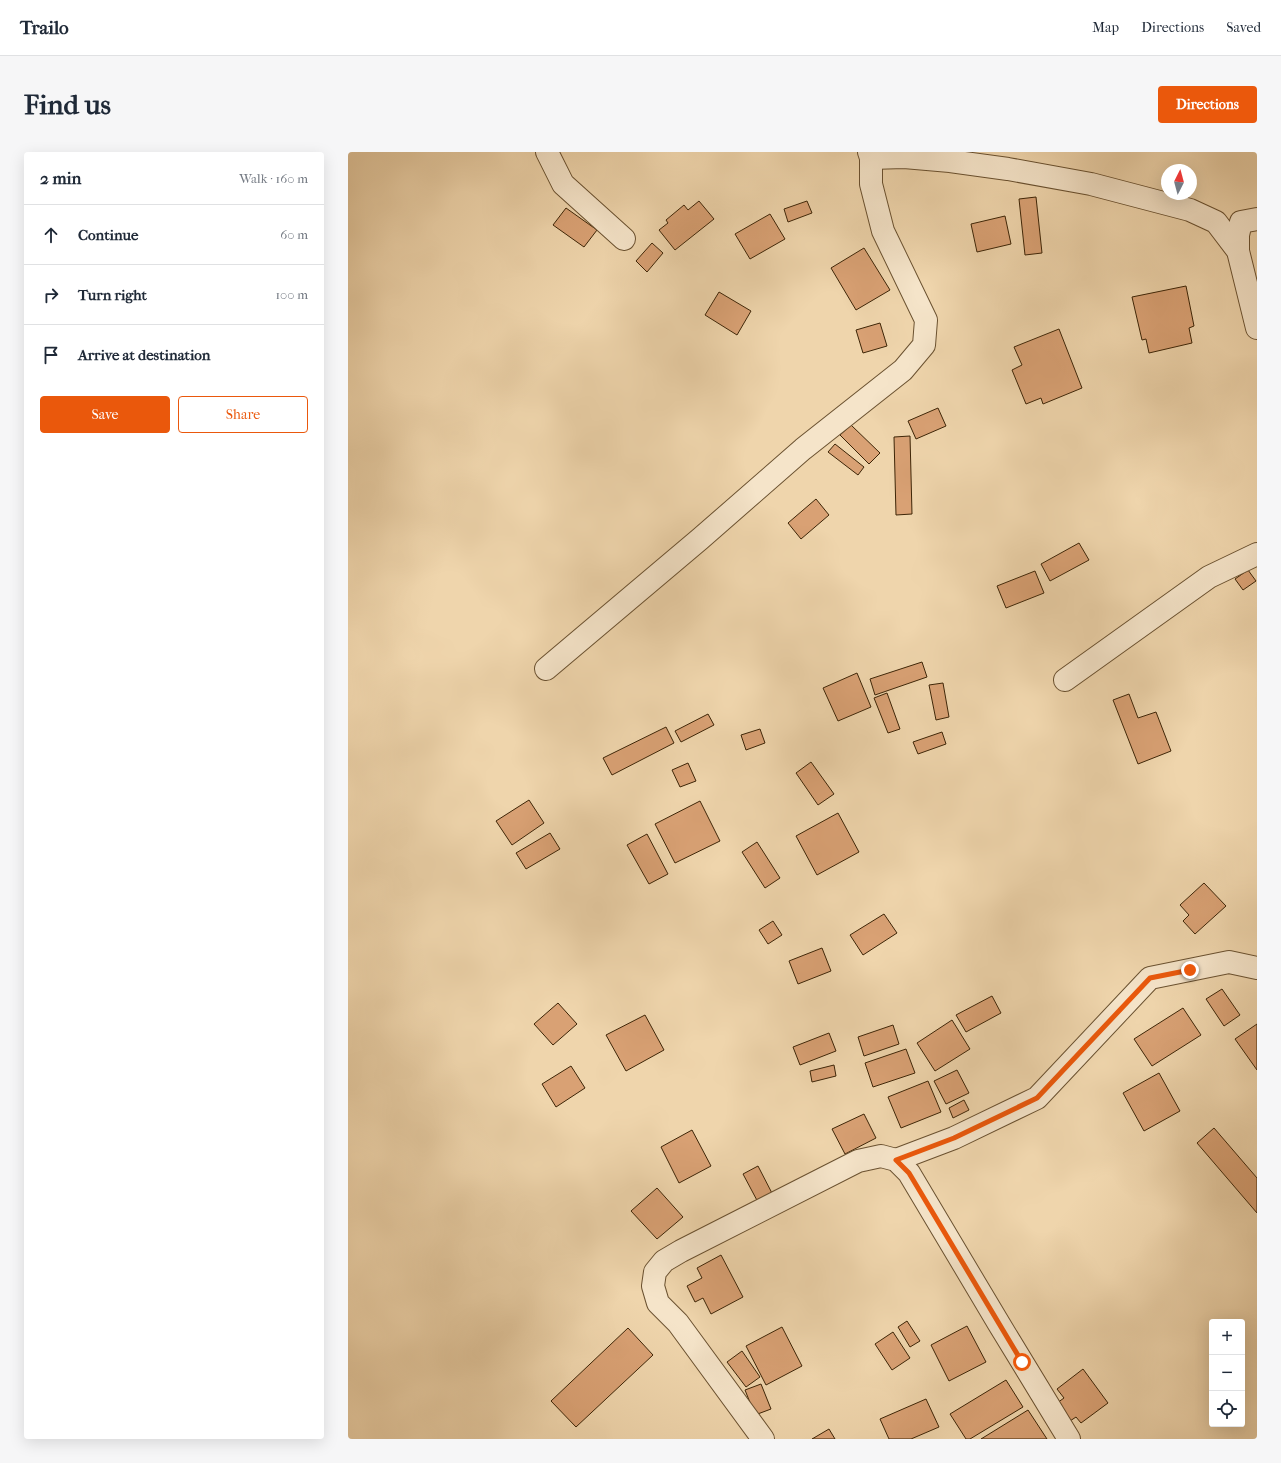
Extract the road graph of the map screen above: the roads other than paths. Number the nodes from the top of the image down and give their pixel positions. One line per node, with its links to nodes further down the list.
1 (547, 152): 4 (street)
2 (870, 154): 5 (street); 8 (street)
3 (1257, 219): 5 (street)
4 (624, 239)
5 (1238, 251): 6 (street)
6 (1257, 328)
7 (1257, 554): 9 (street)
8 (546, 669)
9 (1065, 680)
10 (1257, 968): 11 (street)
11 (896, 1160): 12 (street); 13 (street)
12 (763, 1439)
13 (1069, 1439)

